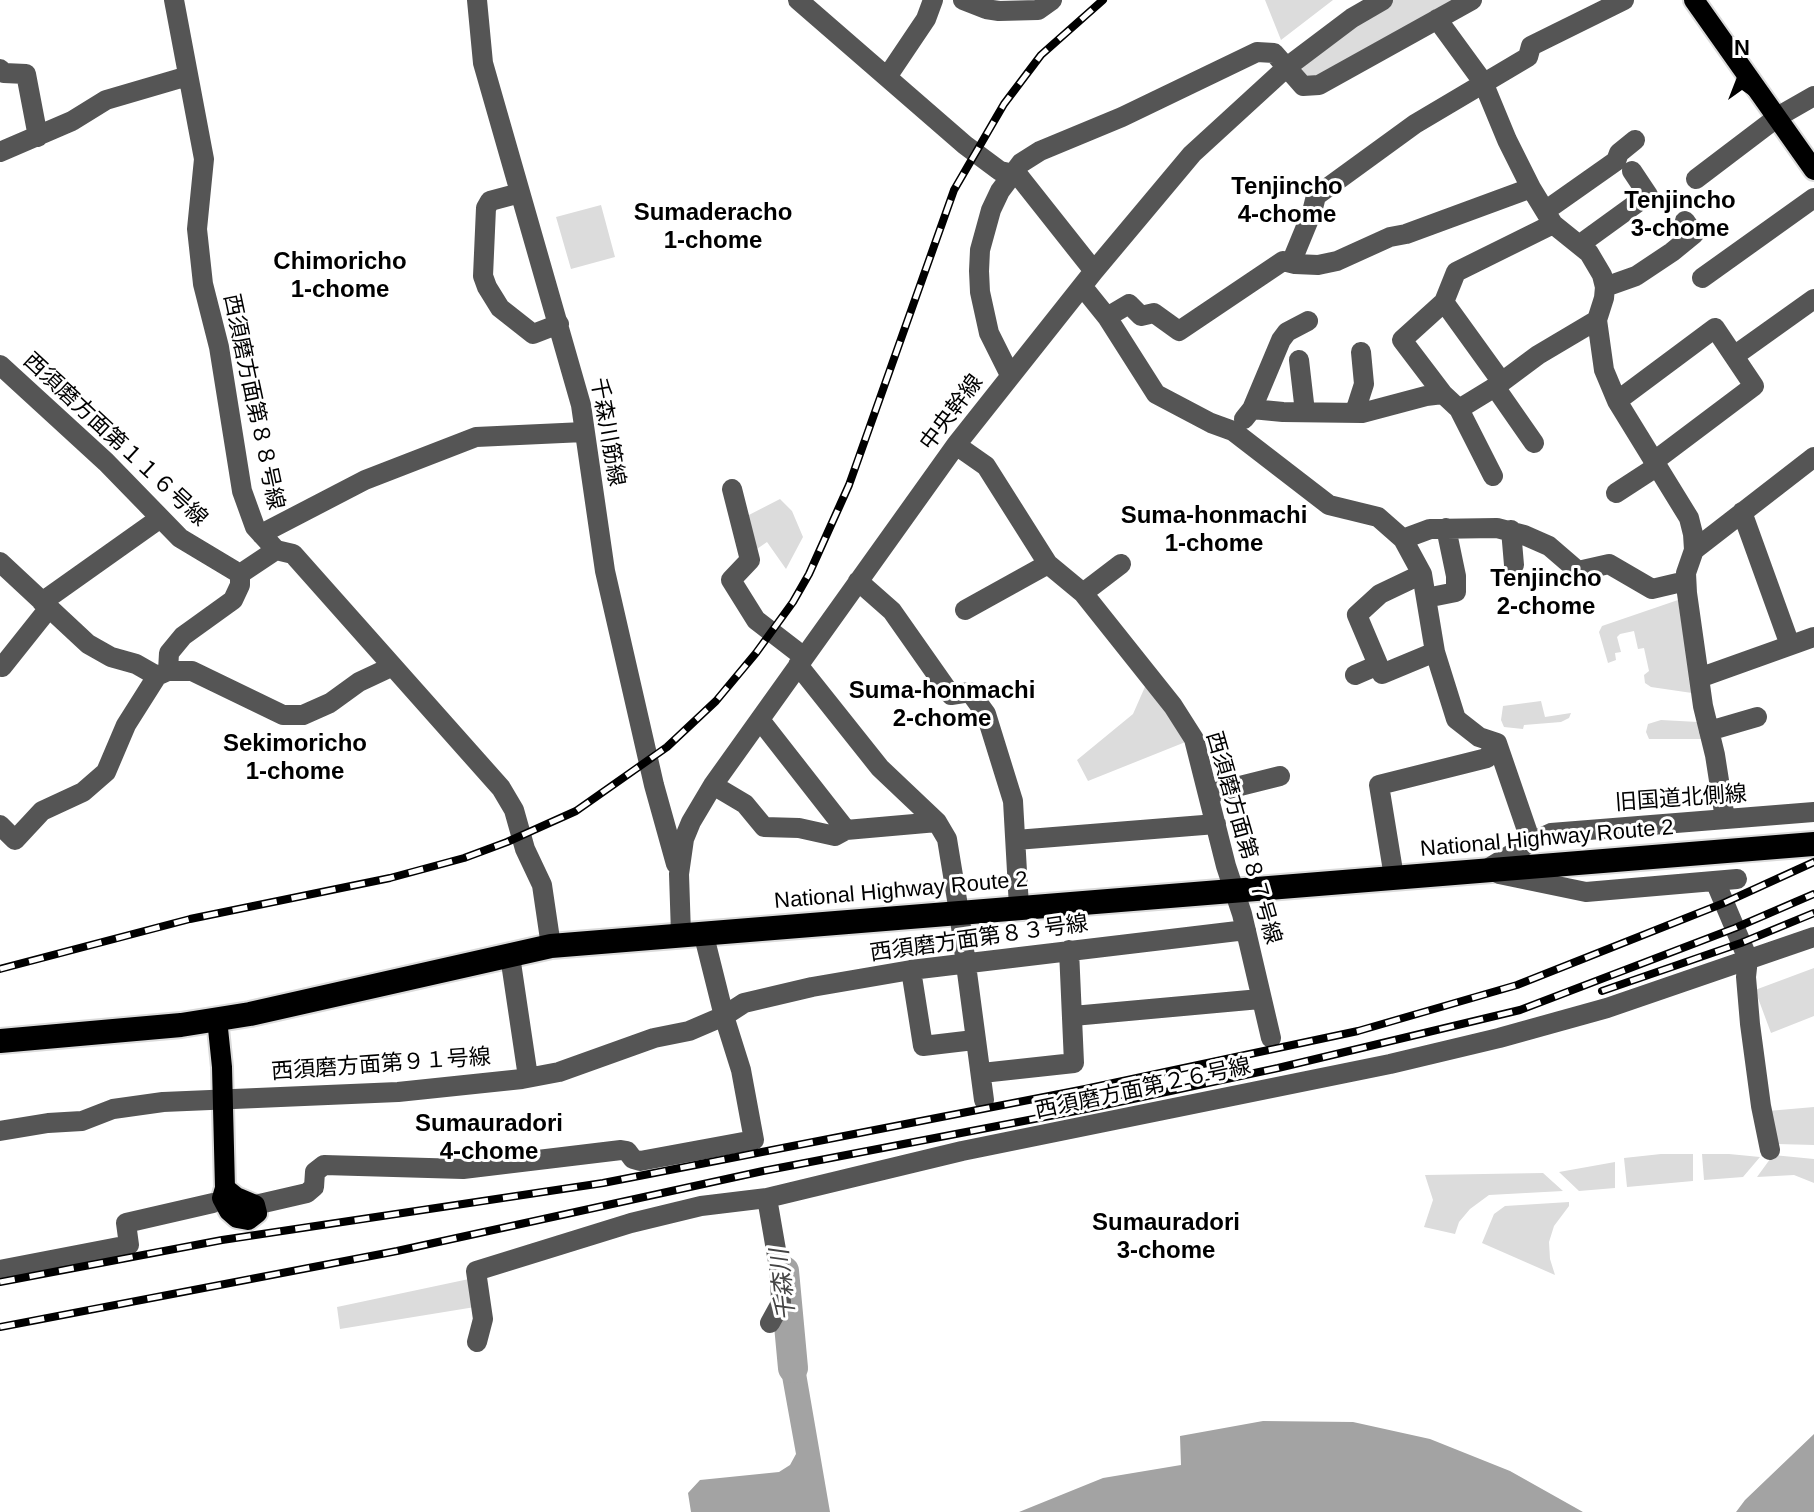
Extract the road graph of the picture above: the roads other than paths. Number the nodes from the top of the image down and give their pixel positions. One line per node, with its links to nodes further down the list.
1 (174, 0): 14 (street, 西須磨方面第８８号線)
2 (477, 0): 27 (street, 千森川筋線)
3 (798, 0): 15 (street)
4 (933, 0): 15 (street)
5 (963, 0): 6 (street)
6 (1052, 0)
7 (1383, 0): 12 (street, 中央幹線)
8 (1472, 0): 11 (street)
9 (1624, 0): 16 (street)
10 (1694, 0): 18 (main road)
11 (1437, 19): 12 (street); 16 (street)
12 (1287, 67): 24 (street); 33 (street, 中央幹線)
13 (0, 69): 19 (street)
14 (188, 76): 19 (street); 67 (street, 西須磨方面第８８号線)
15 (887, 77): 24 (street)
16 (1483, 82): 26 (street); 32 (street)
17 (1814, 96): 18 (street)
18 (1779, 116): 22 (main road); 25 (street)
19 (38, 137): 21 (street)
20 (1635, 140): 29 (street)
21 (0, 152)
22 (1814, 170)
23 (1632, 171): 31 (street)
24 (1012, 173): 33 (street); 46 (street)
25 (1696, 179)
26 (1531, 188): 29 (street); 32 (street)
27 (520, 193): 41 (street, 千森川筋線); 41 (street)
28 (1814, 198): 34 (street)
29 (1549, 218): 31 (street); 37 (street)
30 (1685, 221): 35 (street)
31 (1579, 245): 35 (street)
32 (1291, 263): 38 (street)
33 (1088, 278): 38 (street); 46 (street, 中央幹線)
34 (1702, 278)
35 (1605, 287): 39 (street)
36 (1814, 299): 43 (street)
37 (1444, 302): 47 (street); 48 (street)
38 (1107, 317): 54 (street)
39 (1597, 320): 47 (street); 49 (street)
40 (1308, 321): 50 (street)
41 (559, 324): 55 (street, 千森川筋線)
42 (1361, 352): 53 (street)
43 (1734, 356): 49 (street); 59 (street)
44 (1299, 360): 52 (street)
45 (0, 365): 64 (street, 西須磨方面第１１６号線)
46 (1010, 375): 57 (street, 中央幹線)
47 (1498, 384): 51 (street); 56 (street)
48 (1443, 394): 51 (street); 53 (street)
49 (1617, 401): 59 (street)
50 (1252, 409): 52 (street); 54 (street)
51 (1459, 409): 60 (street)
52 (1305, 412): 53 (street)
53 (1355, 412)
54 (1233, 431): 68 (street)
55 (584, 432): 67 (street); 110 (street, 千森川筋線)
56 (1534, 443)
57 (956, 445): 72 (street, 西須磨方面第８７号線); 77 (street, 中央幹線)
58 (1814, 457): 63 (street)
59 (1654, 464): 62 (street); 70 (street)
60 (1493, 476)
61 (732, 489): 86 (street)
62 (1616, 493)
63 (1742, 512): 70 (street); 84 (street)
64 (159, 519): 75 (street, 西須磨方面第１１６号線); 81 (street)
65 (1446, 528): 66 (street); 68 (street); 80 (street)
66 (1511, 530): 74 (street); 78 (street)
67 (261, 534): 69 (street, 西須磨方面第８８号線)
68 (1403, 539): 76 (street)
69 (276, 550): 75 (street); 89 (street, 西須磨方面第８８号線)
70 (1694, 550): 78 (street)
71 (0, 562): 81 (street)
72 (1048, 564): 79 (street, 西須磨方面第８７号線); 82 (street)
73 (1121, 564): 79 (street)
74 (1514, 565)
75 (240, 574): 90 (street)
76 (1422, 574): 80 (street); 87 (street)
77 (858, 581): 86 (street, 中央幹線); 106 (street)
78 (1686, 581): 92 (street)
79 (1083, 593): 99 (street, 西須磨方面第８７号線)
80 (1426, 598): 85 (street)
81 (45, 605): 88 (street); 90 (street)
82 (965, 610)
83 (1814, 637): 84 (street)
84 (1790, 645): 92 (street)
85 (1435, 652): 87 (street); 96 (street)
86 (801, 661): 94 (street, 中央幹線); 102 (street)
87 (1378, 665): 91 (street)
88 (2, 667)
89 (391, 667): 90 (street); 120 (street, 西須磨方面第８８号線)
90 (163, 674): 105 (street)
91 (1355, 675)
92 (1699, 678): 95 (street)
93 (1757, 717): 95 (street)
94 (760, 720): 98 (street, 中央幹線); 104 (street)
95 (1709, 731): 101 (street)
96 (1497, 743): 107 (street); 111 (street)
97 (1280, 776): 99 (street)
98 (713, 785): 104 (street); 110 (street, 中央幹線)
99 (1208, 794): 103 (street, 西須磨方面第８７号線)
100 (1814, 812): 101 (street, 旧国道北側線)
101 (1725, 819): 107 (street, 旧国道北側線)
102 (937, 822): 104 (street); 116 (street)
103 (1216, 824): 106 (street); 114 (street, 西須磨方面第８７号線)
104 (846, 830)
105 (7, 832)
106 (1016, 840): 115 (street)
107 (1531, 842): 109 (street, 旧国道北側線)
108 (1814, 844): 109 (highway, National Highway Route 2)
109 (1484, 871): 111 (highway, National Highway Route 2); 113 (street)
110 (679, 874): 118 (street, 中央幹線)
111 (1394, 877): 114 (highway, National Highway Route 2)
112 (1737, 879): 113 (street)
113 (1715, 881): 123 (street)
114 (1234, 890): 115 (highway, National Highway Route 2); 117 (street, 西須磨方面第８７号線)
115 (1019, 907): 116 (highway, National Highway Route 2)
116 (959, 912): 118 (highway, National Highway Route 2); 124 (street)
117 (1246, 930): 121 (street, 西須磨方面第８３号線); 126 (street, 西須磨方面第８７号線)
118 (692, 933): 120 (highway, National Highway Route 2); 127 (street, 中央幹線)
119 (1814, 937): 123 (street, 西須磨方面第２６号線)
120 (551, 946): 122 (highway, National Highway Route 2)
121 (1069, 950): 124 (street, 西須磨方面第８３号線); 128 (street)
122 (510, 956): 129 (highway, National Highway Route 2); 134 (street)
123 (1748, 959): 138 (street); 140 (street, 西須磨方面第２６号線)
124 (966, 963): 125 (street, 西須磨方面第８３号線); 131 (street)
125 (911, 970): 127 (street, 西須磨方面第８３号線); 131 (street)
126 (1260, 999): 128 (street); 130 (street, 西須磨方面第８７号線)
127 (724, 1016): 134 (street, 西須磨方面第９１号線); 141 (street, 中央幹線)
128 (1073, 1016): 133 (street)
129 (217, 1019): 132 (highway, National Highway Route 2); 135 (main road)
130 (1271, 1038)
131 (974, 1040): 133 (street)
132 (0, 1041)
133 (982, 1073): 136 (street)
134 (528, 1077): 135 (street, 西須磨方面第９１号線)
135 (223, 1098): 137 (street, 西須磨方面第９１号線); 139 (main road)
136 (984, 1100)
137 (0, 1131)
138 (1770, 1150)
139 (219, 1195): 141 (main road); 142 (street)
140 (767, 1198): 143 (street); 144 (street, 西須磨方面第２６号線)
141 (255, 1205)
142 (0, 1270)
143 (770, 1323)
144 (477, 1342)

